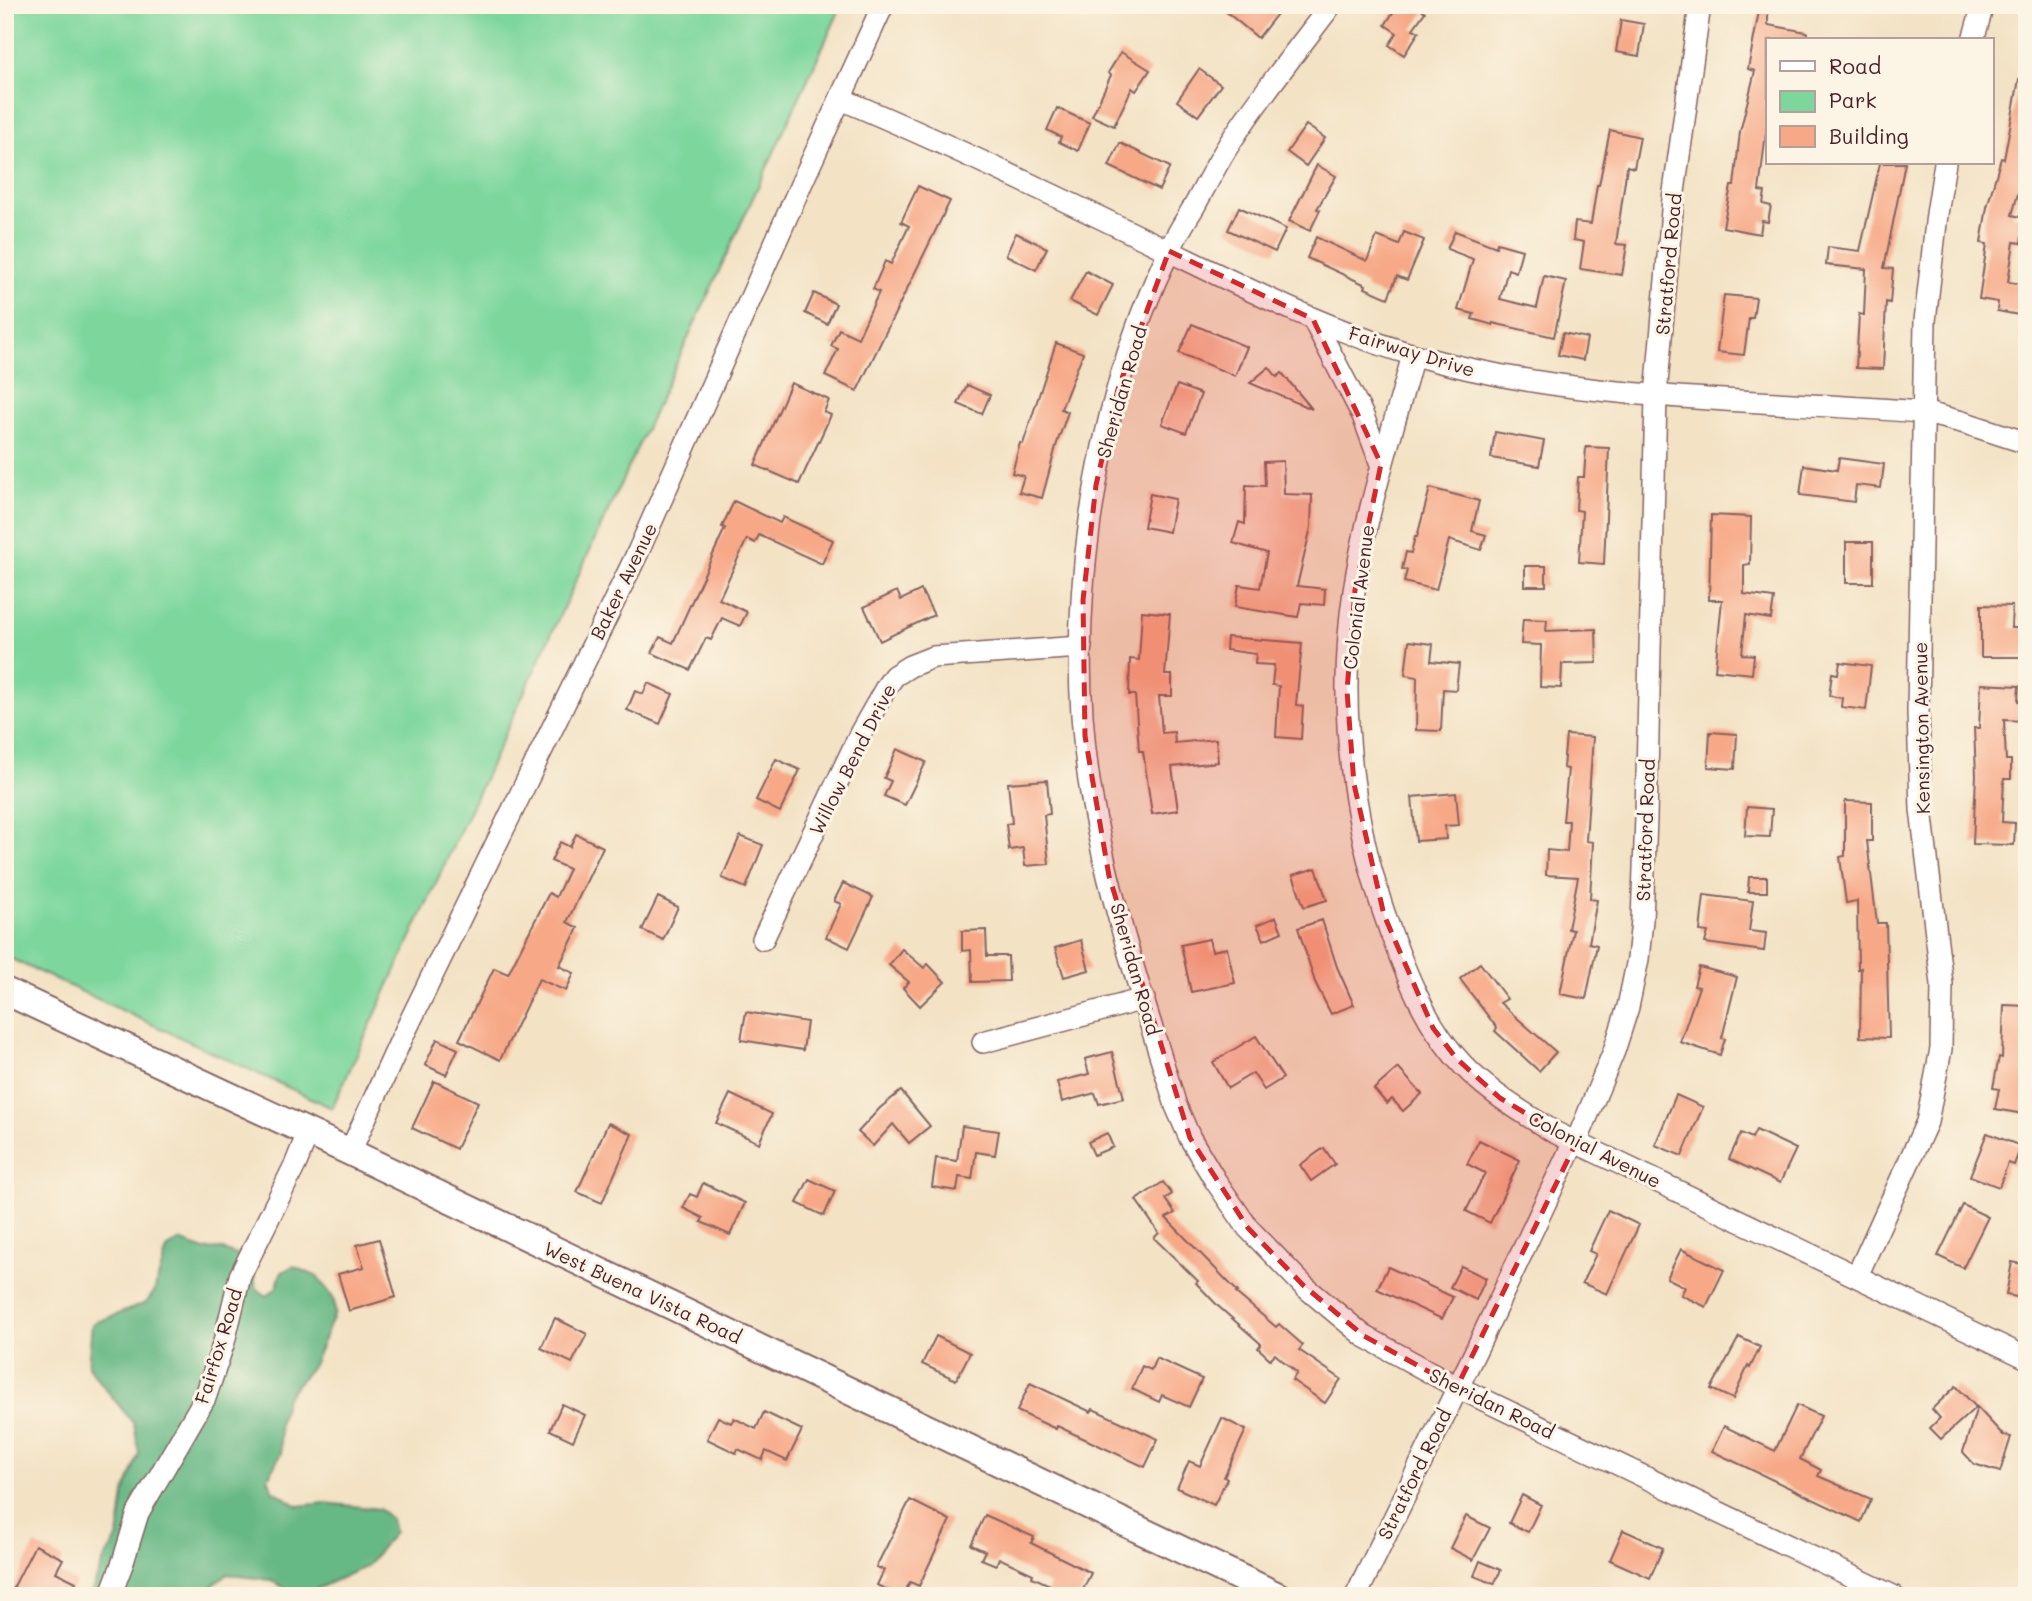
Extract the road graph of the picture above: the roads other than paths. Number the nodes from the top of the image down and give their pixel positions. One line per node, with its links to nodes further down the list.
1 (883, 5): 6 (street, Baker Avenue)
2 (1331, 5): 8 (street, Sheridan Road)
3 (1700, 5): 11 (street, Stratford Road)
4 (1983, 5): 5 (street)
5 (1974, 38)
6 (841, 99): 8 (street, Fairway Drive); 22 (street, Baker Avenue)
7 (1945, 164): 12 (street, Kensington Avenue)
8 (1169, 251): 9 (street, Fairway Drive); 15 (street, Sheridan Road)
9 (1313, 319): 10 (street, Fairway Drive); 14 (street)
10 (1412, 355): 11 (street, Fairway Drive); 14 (street, Colonial Avenue)
11 (1656, 396): 12 (street, Fairway Drive); 21 (street, Stratford Road)
12 (1922, 412): 13 (street, Fairway Drive); 23 (street, Kensington Avenue)
13 (2027, 443)
14 (1381, 464): 21 (street, Colonial Avenue)
15 (1082, 647): 16 (street, Willow Bend Drive); 18 (street, Sheridan Road)
16 (763, 939)
17 (5, 991): 20 (street, West Buena Vista Road)
18 (1144, 999): 19 (street); 25 (street, Sheridan Road)
19 (983, 1042)
20 (309, 1133): 22 (street, West Buena Vista Road); 26 (street, Fairfox Road)
21 (1576, 1143): 23 (street, Colonial Avenue); 25 (street, Stratford Road)
22 (350, 1152): 27 (street, West Buena Vista Road)
23 (1857, 1276): 24 (street, Colonial Avenue)
24 (2027, 1359)
25 (1457, 1387): 28 (street, Stratford Road); 29 (street, Sheridan Road)
26 (110, 1596)
27 (1278, 1596)
28 (1356, 1596)
29 (1892, 1596)

